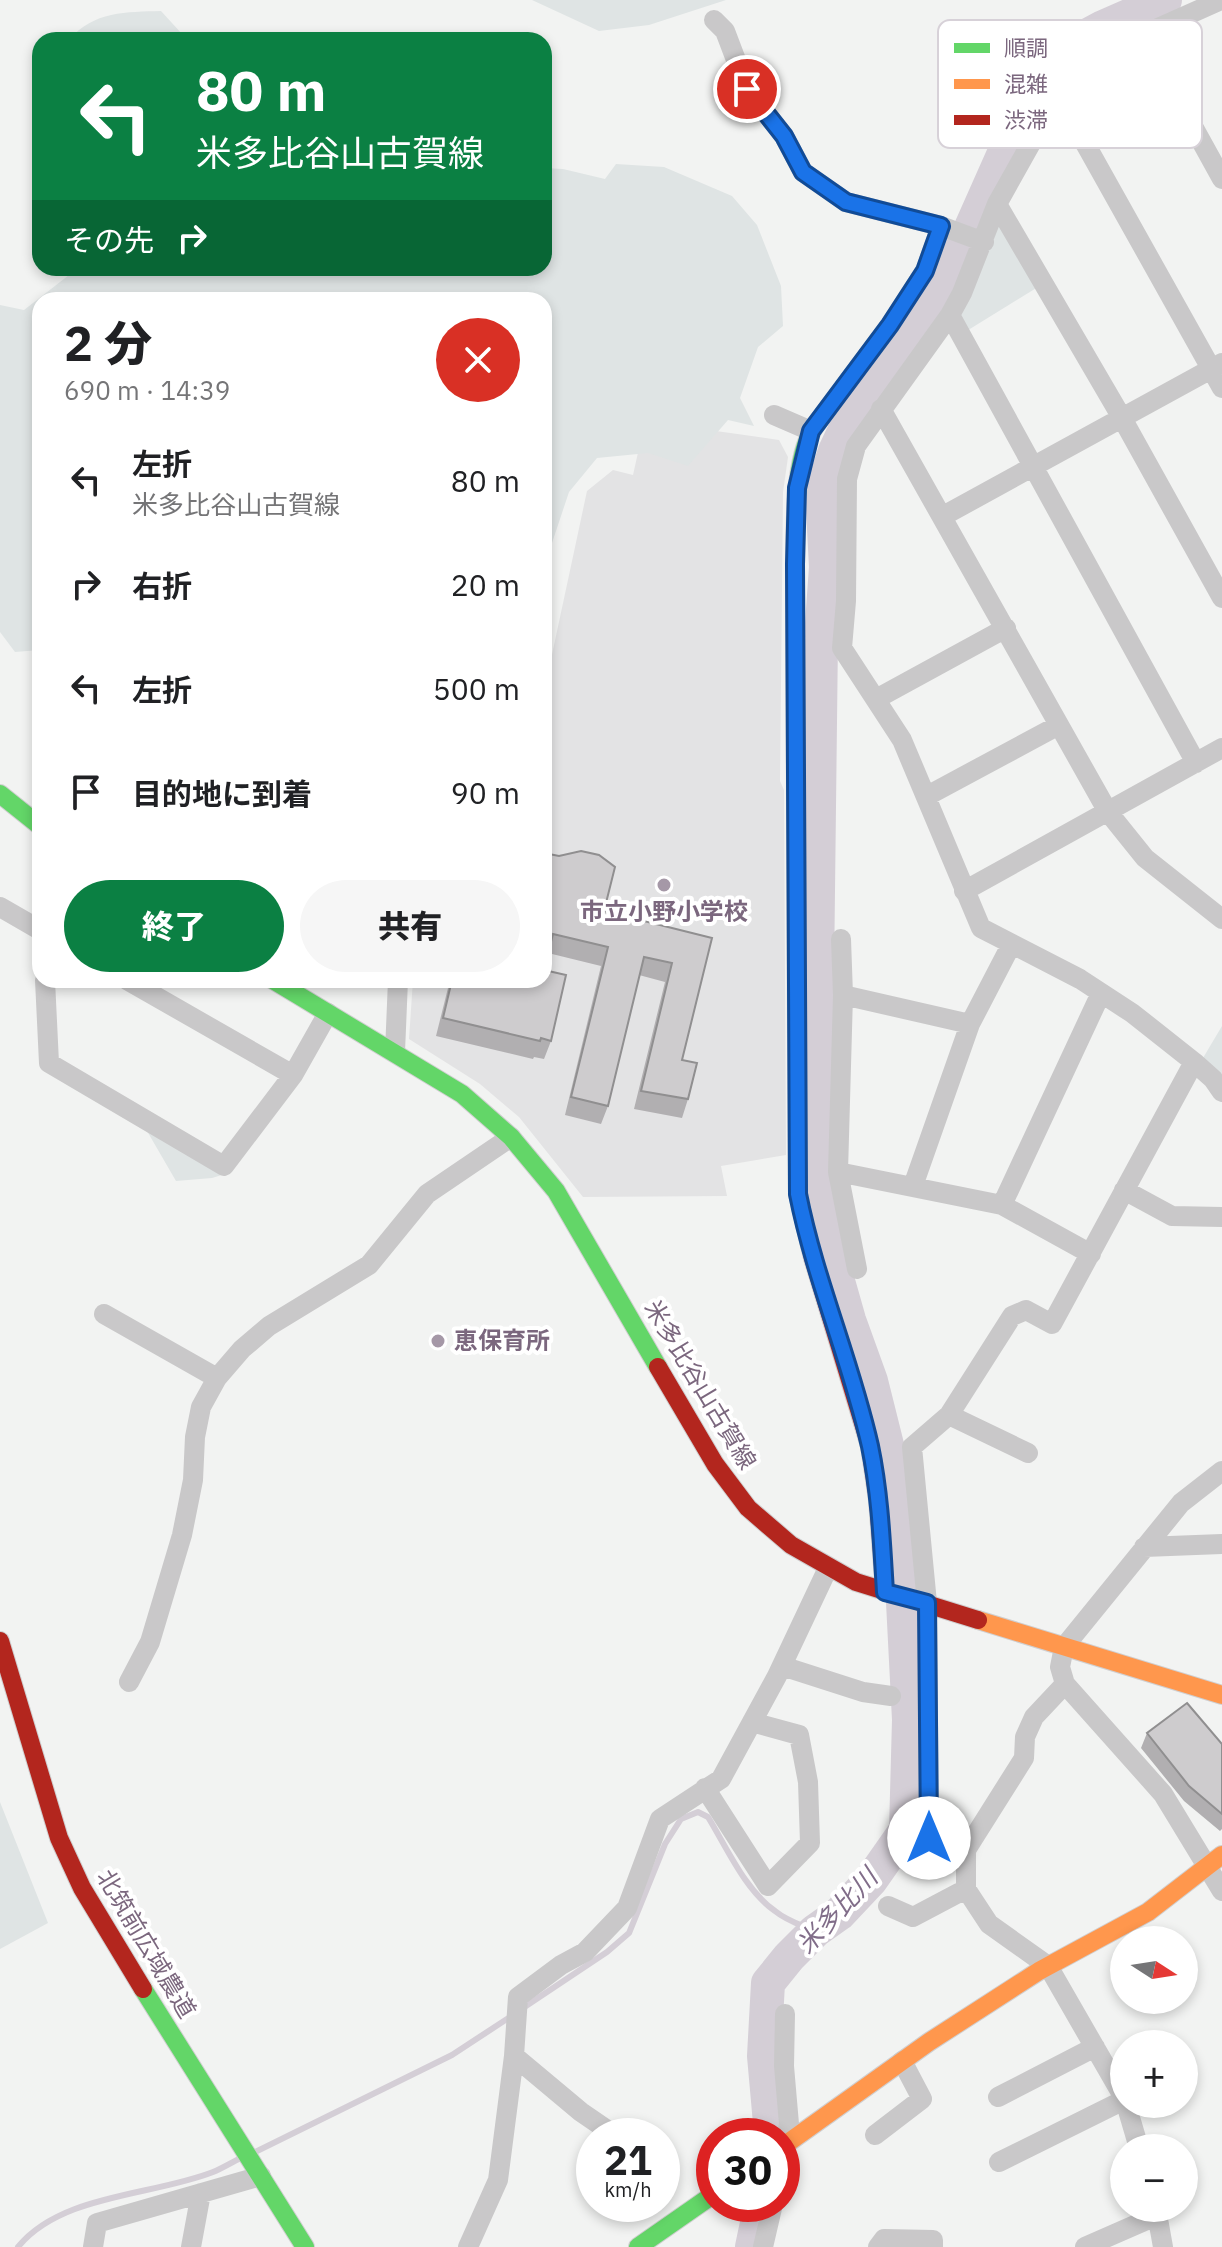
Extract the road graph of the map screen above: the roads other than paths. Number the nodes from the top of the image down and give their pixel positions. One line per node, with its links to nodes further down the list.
1 (1221, 0): 3 (street)
2 (714, 20): 9 (street)
3 (1175, 20)
4 (1202, 143): 7 (street)
5 (1028, 148): 8 (street)
6 (1089, 148): 12 (street)
7 (1222, 179)
8 (997, 204): 10 (street); 16 (street)
9 (941, 226): 10 (street); 17 (street)
10 (984, 242): 11 (street)
11 (950, 315): 14 (street); 18 (street)
12 (1217, 366): 13 (street); 16 (street)
13 (1222, 388)
14 (881, 409): 19 (street); 22 (street)
15 (774, 415): 17 (street)
16 (1122, 418): 18 (street); 20 (street)
17 (811, 431): 66 (street)
18 (1034, 467): 19 (street); 25 (street)
19 (943, 516): 21 (street)
20 (1222, 598)
21 (1006, 628): 22 (street); 23 (street)
22 (876, 699): 27 (street)
23 (1059, 725): 27 (street); 29 (street)
24 (1222, 748): 25 (street)
25 (1196, 763): 29 (street)
26 (0, 794): 30 (street)
27 (927, 796): 32 (street)
28 (0, 801): 30 (street)
29 (1108, 812): 32 (street); 34 (street)
30 (22, 813): 31 (street)
31 (32, 820)
32 (964, 891): 37 (street)
33 (0, 907): 35 (street)
34 (1222, 919)
35 (32, 925)
36 (841, 939): 43 (street)
37 (1011, 945): 42 (street); 45 (street)
38 (45, 988): 48 (street)
39 (141, 988): 48 (street)
40 (286, 988): 44 (street, 米多比谷山古賀線)
41 (398, 988): 46 (street)
42 (1101, 993): 47 (street); 54 (street)
43 (843, 995): 45 (street); 51 (street)
44 (328, 1013): 46 (street, 米多比谷山古賀線); 48 (street)
45 (970, 1024): 52 (street)
46 (395, 1052): 50 (street, 米多比谷山古賀線)
47 (1194, 1062): 49 (street); 53 (street)
48 (293, 1075)
49 (1222, 1092)
50 (511, 1137): 59 (street); 65 (street, 米多比谷山古賀線)
51 (838, 1172): 52 (street); 57 (street)
52 (913, 1186): 54 (street)
53 (1124, 1190): 55 (street); 56 (street)
54 (1002, 1205): 56 (street)
55 (1222, 1217)
56 (1091, 1254): 60 (street)
57 (857, 1269)
58 (104, 1314): 59 (street)
59 (217, 1378): 71 (street)
60 (949, 1415): 61 (street); 67 (street)
61 (1028, 1453)
62 (1222, 1471): 64 (street)
63 (1222, 1544): 64 (street)
64 (1144, 1547): 69 (street)
65 (828, 1568): 66 (street, 米多比谷山古賀線); 70 (street)
66 (885, 1592): 67 (street, 米多比谷山古賀線)
67 (923, 1602): 69 (street, 米多比谷山古賀線); 77 (street)
68 (0, 1641): 95 (street, 北筑前広域農道)
69 (1064, 1647): 72 (street); 73 (street, 米多比谷山古賀線)
70 (782, 1666): 74 (street); 75 (street)
71 (129, 1682)
72 (1065, 1684): 77 (street); 78 (street)
73 (1222, 1695)
74 (891, 1696)
75 (752, 1722): 76 (street); 76 (street)
76 (705, 1788): 85 (street)
77 (966, 1850): 79 (street)
78 (1214, 1860): 80 (street); 82 (street)
79 (966, 1889): 81 (street); 82 (street)
80 (1222, 1891)
81 (888, 1906)
82 (1048, 1966): 84 (street); 86 (street)
83 (785, 2014): 91 (street)
84 (1095, 2047): 87 (street); 88 (street)
85 (514, 2056): 90 (street); 104 (street)
86 (902, 2061): 92 (street); 93 (street)
87 (1110, 2074)
88 (998, 2097)
89 (1110, 2108): 94 (street)
90 (590, 2118)
91 (788, 2118)
92 (800, 2134)
93 (875, 2135)
94 (999, 2162)
95 (261, 2176): 96 (street); 103 (street, 北筑前広域農道)
96 (201, 2193): 101 (street); 102 (street)
97 (696, 2207): 105 (street)
98 (769, 2222): 106 (street)
99 (1136, 2222): 109 (street)
100 (1159, 2222): 110 (street)
101 (93, 2247)
102 (191, 2247)
103 (305, 2247)
104 (468, 2247)
105 (638, 2247)
106 (763, 2247)
107 (878, 2247): 108 (street)
108 (933, 2247)
109 (1085, 2247)
110 (1163, 2247)

